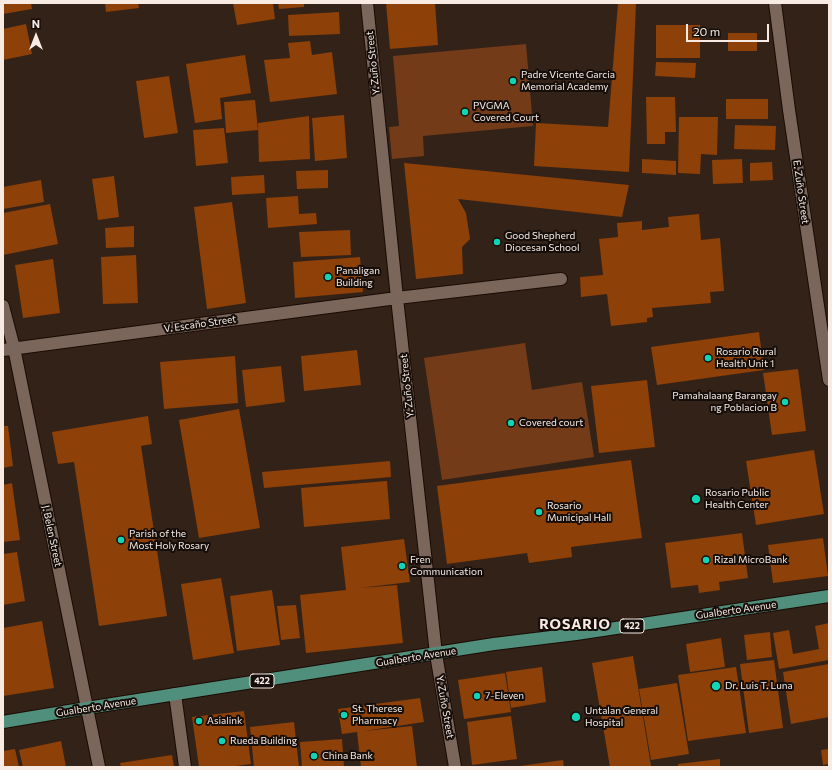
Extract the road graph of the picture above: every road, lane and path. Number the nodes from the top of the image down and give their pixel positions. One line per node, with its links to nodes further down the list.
1 (367, 3): 4 (street, Y. Zuño Street)
2 (775, 3): 7 (street, E. Zuño Street)
3 (561, 279): 4 (street, V. Escaño Street)
4 (397, 298): 6 (street, V. Escaño Street); 9 (street, Y. Zuño Street)
5 (3, 306): 6 (street, J. Belen Street)
6 (8, 349): 11 (street, J. Belen Street)
7 (829, 380)
8 (829, 596): 9 (main road, Gualberto Avenue / 422)
9 (436, 654): 10 (main road, Gualberto Avenue / 422); 15 (street, Y. Zuño Street)
10 (175, 694): 11 (main road, Gualberto Avenue / 422); 14 (street)
11 (87, 708): 12 (main road, Gualberto Avenue / 422); 13 (street, J. Belen Street)
12 (3, 722)
13 (99, 767)
14 (185, 767)
15 (455, 767)

